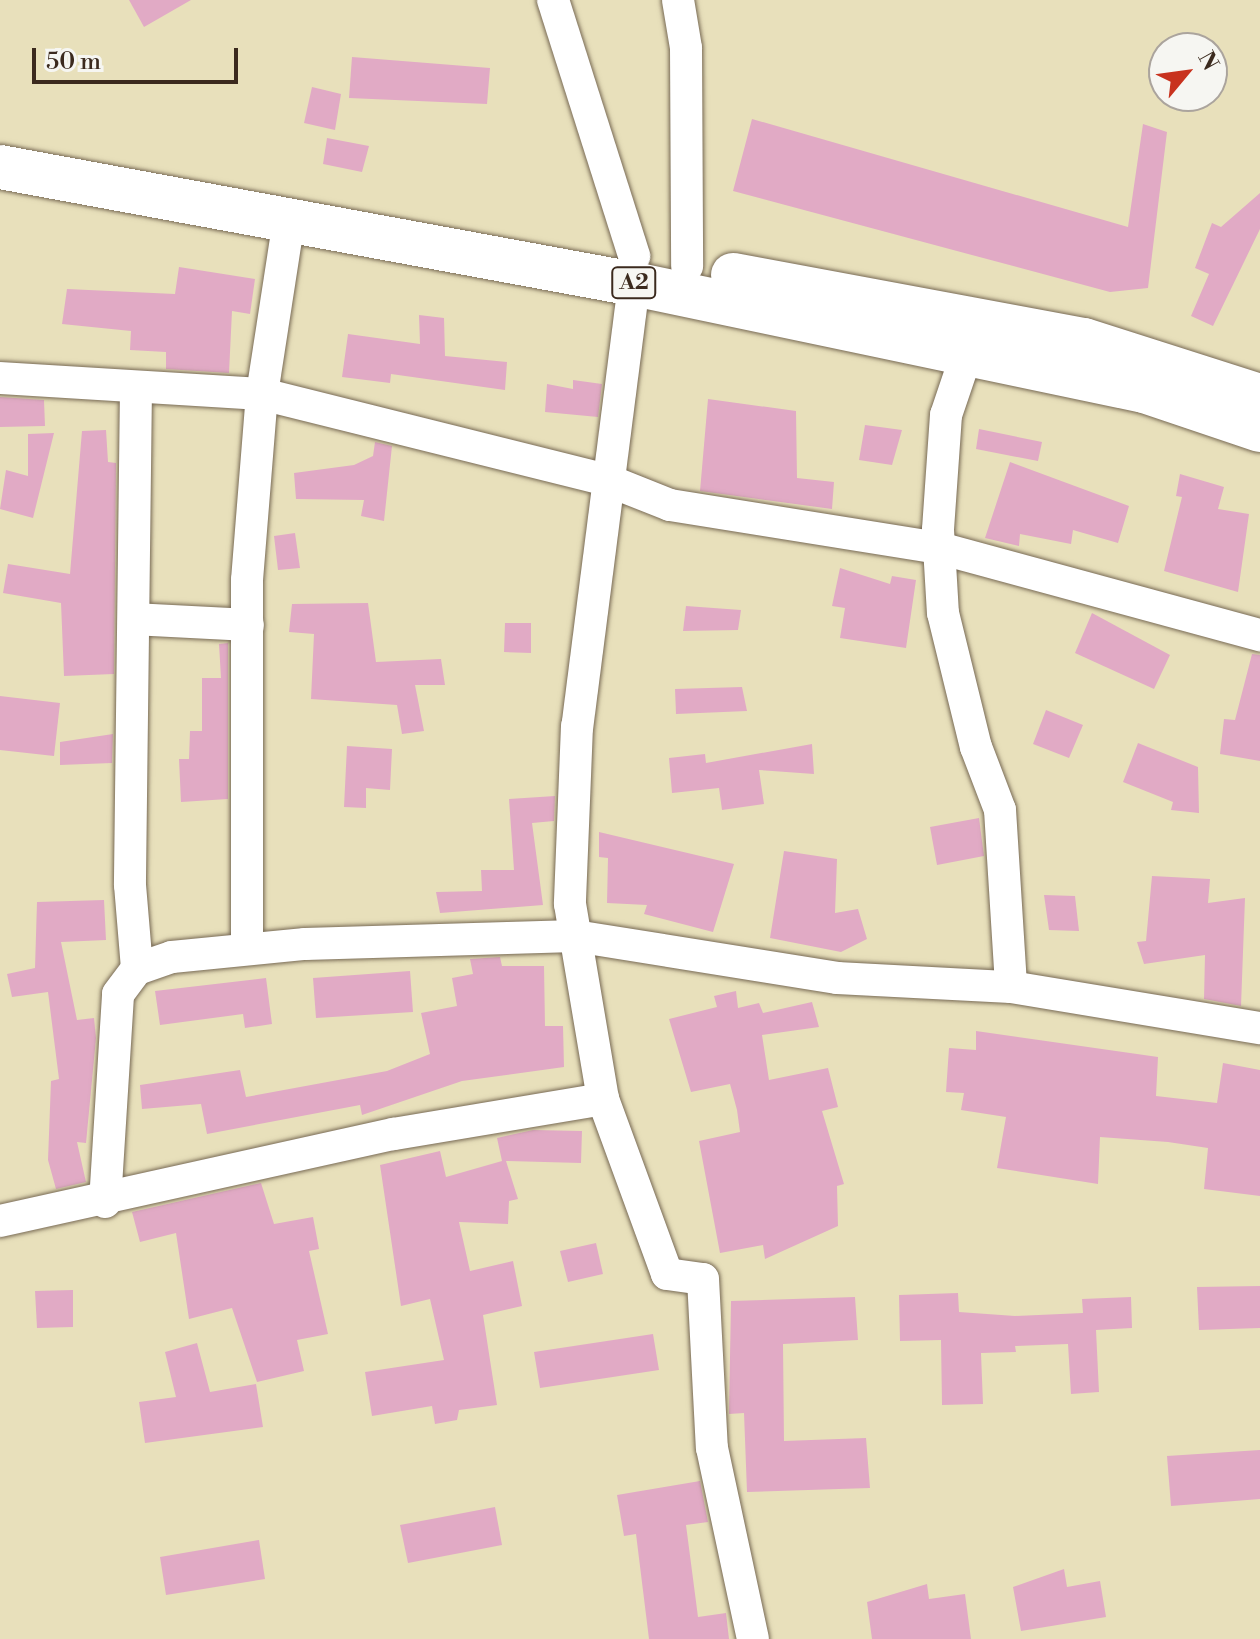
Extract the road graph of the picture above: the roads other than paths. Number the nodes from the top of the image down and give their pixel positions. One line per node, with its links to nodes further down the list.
1 (553, 0): 7 (street)
2 (678, 0): 6 (street)
3 (0, 137): 7 (highway, A2)
4 (0, 167): 5 (highway, A2)
5 (289, 220): 7 (highway, A2); 11 (street)
6 (687, 266): 7 (highway, A2); 12 (highway, A2)
7 (634, 270): 8 (highway, A2); 14 (street)
8 (967, 353): 13 (highway, A2); 15 (street)
9 (0, 378): 10 (street)
10 (136, 387): 11 (street); 16 (street)
11 (262, 394): 14 (street); 17 (street)
12 (1260, 396)
13 (1260, 430)
14 (607, 480): 15 (street); 19 (street)
15 (939, 548): 18 (street); 22 (street)
16 (134, 619): 17 (street); 21 (street)
17 (248, 625): 20 (street)
18 (1260, 635)
19 (575, 936): 20 (street); 22 (street); 24 (street)
20 (247, 948): 21 (street)
21 (137, 969): 25 (street)
22 (1011, 987): 23 (street)
23 (1260, 1028)
24 (603, 1099): 25 (street); 27 (street)
25 (105, 1202): 26 (street)
26 (0, 1221)
27 (753, 1639)

